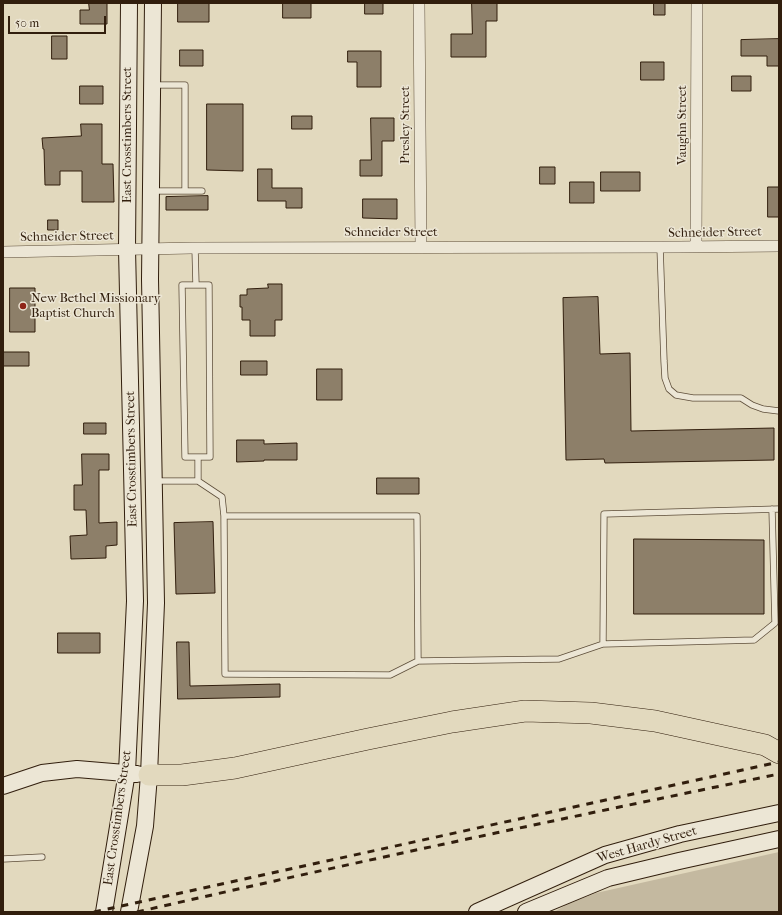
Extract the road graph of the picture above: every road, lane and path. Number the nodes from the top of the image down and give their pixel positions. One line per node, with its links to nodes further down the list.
1 (129, 3): 6 (main road, East Crosstimbers Street)
2 (153, 3): 5 (main road, East Crosstimbers Street)
3 (419, 3): 11 (street, Presley Street)
4 (696, 3): 13 (street, Vaughn Street)
5 (152, 87): 6 (main road); 8 (main road, East Crosstimbers Street); 9 (lane)
6 (128, 88): 15 (main road, East Crosstimbers Street)
7 (202, 190): 9 (lane)
8 (151, 191): 9 (lane); 16 (main road, East Crosstimbers Street)
9 (185, 191)
10 (779, 246): 13 (street, Schneider Street)
11 (421, 247): 12 (street, Schneider Street); 14 (street, Schneider Street)
12 (660, 247): 13 (street, Schneider Street); 19 (lane)
13 (696, 247)
14 (195, 248): 16 (street, Schneider Street); 18 (lane)
15 (127, 249): 16 (street, Schneider Street); 17 (street, Schneider Street); 23 (main road, East Crosstimbers Street)
16 (150, 249): 22 (main road, East Crosstimbers Street)
17 (3, 252)
18 (196, 285): 20 (lane); 20 (lane)
19 (779, 411)
20 (198, 457): 21 (lane)
21 (198, 481): 22 (lane); 26 (lane)
22 (154, 482): 23 (main road); 28 (main road, East Crosstimbers Street)
23 (133, 484): 27 (main road, East Crosstimbers Street)
24 (772, 509): 25 (lane); 29 (lane); 29 (lane)
25 (779, 509)
26 (224, 516): 30 (lane); 30 (lane)
27 (135, 601): 28 (main road); 32 (main road, East Crosstimbers Street)
28 (156, 603): 33 (main road, East Crosstimbers Street)
29 (603, 644): 30 (lane)
30 (418, 661)
31 (779, 753): 33 (highway)
32 (127, 772): 33 (main road); 34 (main road); 39 (main road, East Crosstimbers Street)
33 (149, 775): 40 (main road, East Crosstimbers Street)
34 (3, 786)
35 (779, 813): 41 (main road, West Hardy Street)
36 (779, 839): 42 (main road, West Hardy Street)
37 (42, 857): 38 (lane)
38 (3, 859)
39 (104, 912)
40 (129, 912)
41 (477, 912)
42 (526, 912)

